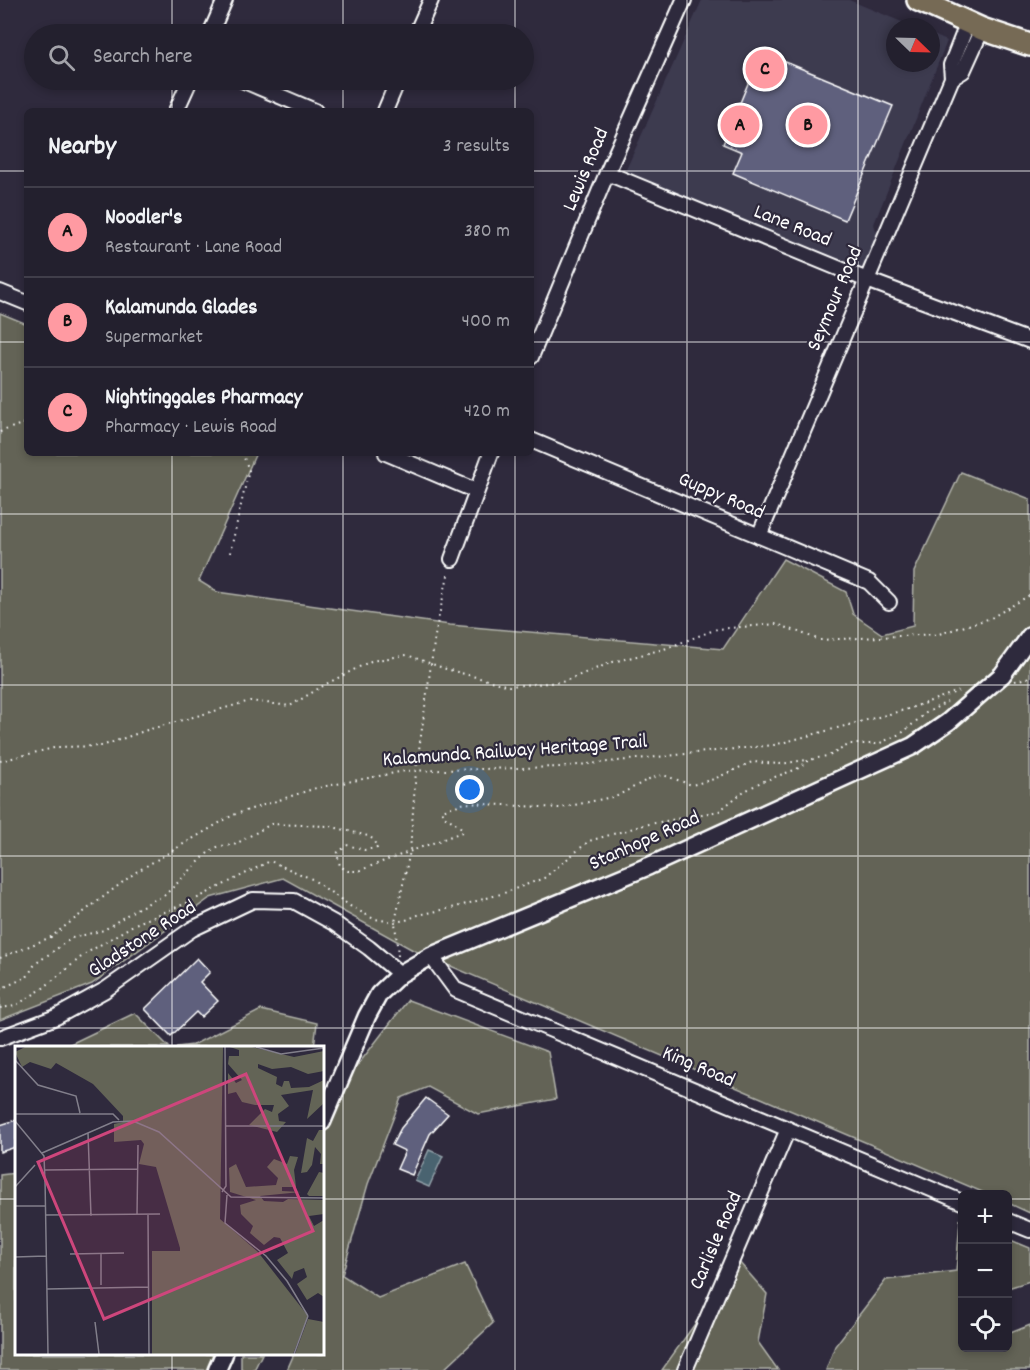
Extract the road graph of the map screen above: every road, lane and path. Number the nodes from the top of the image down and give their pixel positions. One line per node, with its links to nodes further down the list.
1 (225, 0): 5 (street)
2 (431, 0): 6 (street)
3 (684, 0): 15 (street, Lewis Road)
4 (915, 1): 7 (main road)
5 (214, 24)
6 (420, 24)
7 (975, 26): 8 (main road); 16 (street, Seymour Road)
8 (1030, 45)
9 (185, 90): 12 (street)
10 (266, 90): 13 (street)
11 (394, 90): 14 (street)
12 (177, 108)
13 (308, 108)
14 (386, 108)
15 (607, 173): 16 (street, Lane Road); 20 (street, Lewis Road)
16 (867, 280): 19 (street, Lane Road); 28 (street, Seymour Road)
17 (0, 292): 18 (street)
18 (24, 302)
19 (1030, 341)
20 (534, 350)
21 (24, 423): 22 (path)
22 (0, 432)
23 (534, 441): 28 (street, Guppy Road)
24 (243, 456): 29 (path)
25 (393, 456): 27 (street)
26 (490, 456): 27 (street)
27 (476, 491): 30 (street)
28 (759, 536): 32 (street, Guppy Road)
29 (230, 553)
30 (452, 559): 34 (path)
31 (1030, 595): 34 (path)
32 (889, 602)
33 (1030, 636): 37 (street, Stanhope Road)
34 (432, 664): 40 (path); 41 (path)
35 (1030, 677): 37 (path)
36 (971, 686): 41 (path, Kalamunda Railway Heritage Trail)
37 (990, 687): 44 (street, Stanhope Road)
38 (947, 702): 39 (path)
39 (809, 760): 42 (path); 43 (path)
40 (0, 761)
41 (416, 771): 42 (path); 45 (path, Kalamunda Railway Heritage Trail)
42 (410, 851): 43 (path); 47 (path)
43 (395, 922): 46 (path); 48 (path)
44 (431, 956): 46 (street, Stanhope Road); 51 (street, King Road)
45 (0, 958)
46 (400, 974): 49 (street, Gladstone Road); 50 (street, Stanhope Road)
47 (0, 989)
48 (0, 1008)
49 (0, 1038)
50 (324, 1117)
51 (788, 1129): 52 (street, King Road); 57 (street, Carlisle Road)
52 (958, 1200)
53 (1012, 1223): 54 (street)
54 (1030, 1230)
55 (223, 1355): 56 (street)
56 (217, 1370)
57 (685, 1370)

